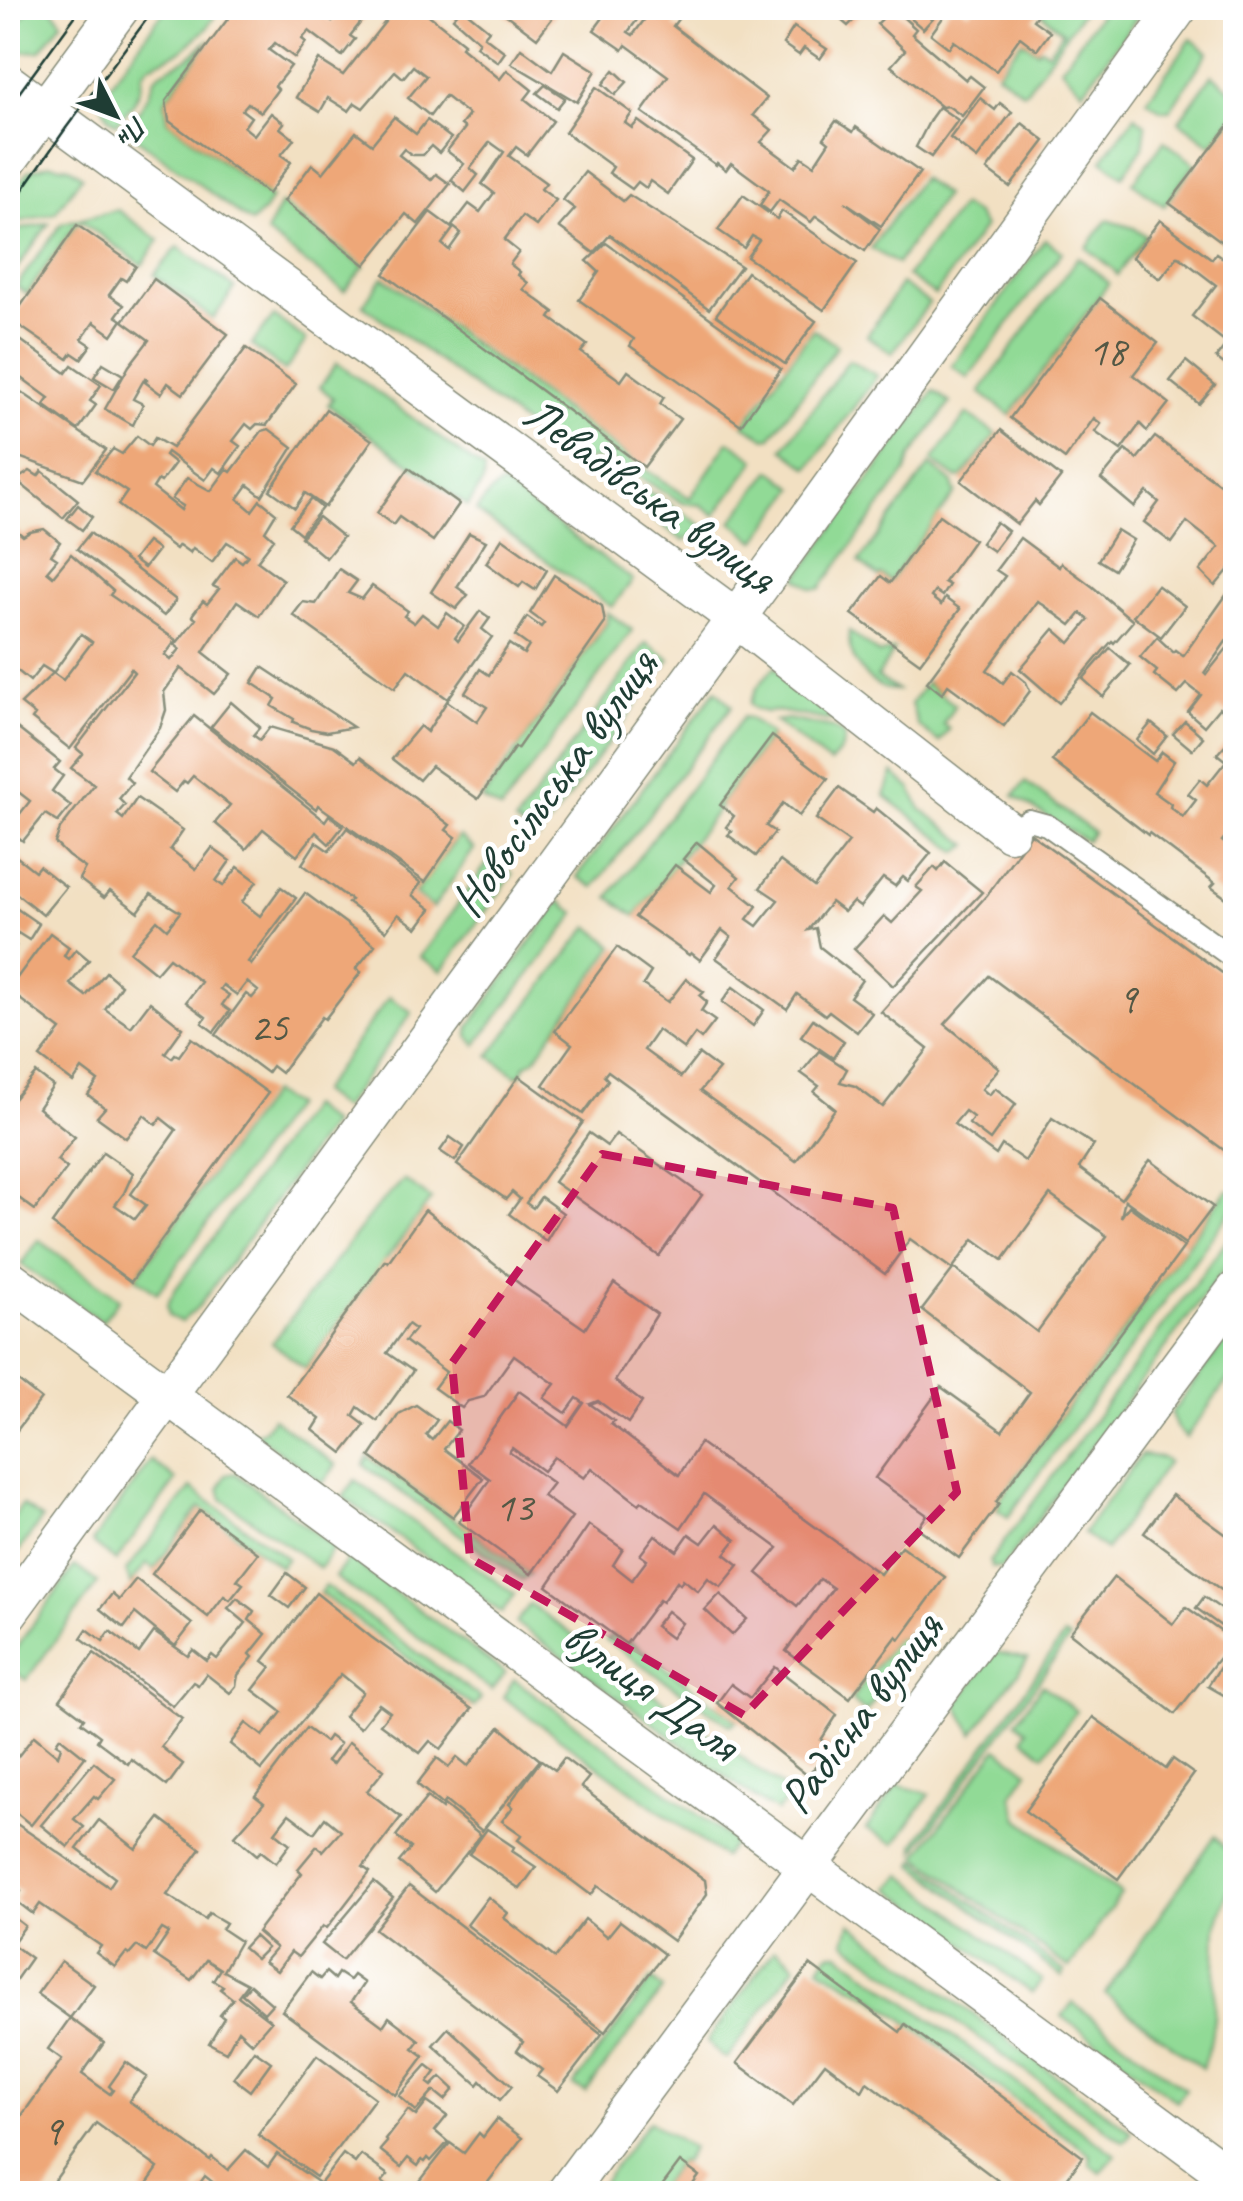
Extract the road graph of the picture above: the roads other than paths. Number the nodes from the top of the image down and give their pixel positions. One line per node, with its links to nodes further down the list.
1 (120, 8): 4 (street)
2 (1178, 8): 6 (street, Новосільська вулиця)
3 (8, 83): 4 (street, Левадівська вулиця)
4 (42, 111): 5 (street); 6 (street, Левадівська вулиця)
5 (8, 160)
6 (736, 618): 7 (street, Левадівська вулиця); 11 (street, Новосільська вулиця)
7 (1010, 832): 8 (lane, Левадівська вулиця)
8 (1236, 960)
9 (8, 1278): 11 (street, вулиця Даля)
10 (1236, 1290): 13 (street, Радісна вулиця)
11 (166, 1393): 12 (street, Новосільська вулиця); 13 (street, вулиця Даля)
12 (8, 1613)
13 (806, 1866): 14 (street, вулиця Даля); 15 (street, Радісна вулиця)
14 (1236, 2182)
15 (565, 2194)

